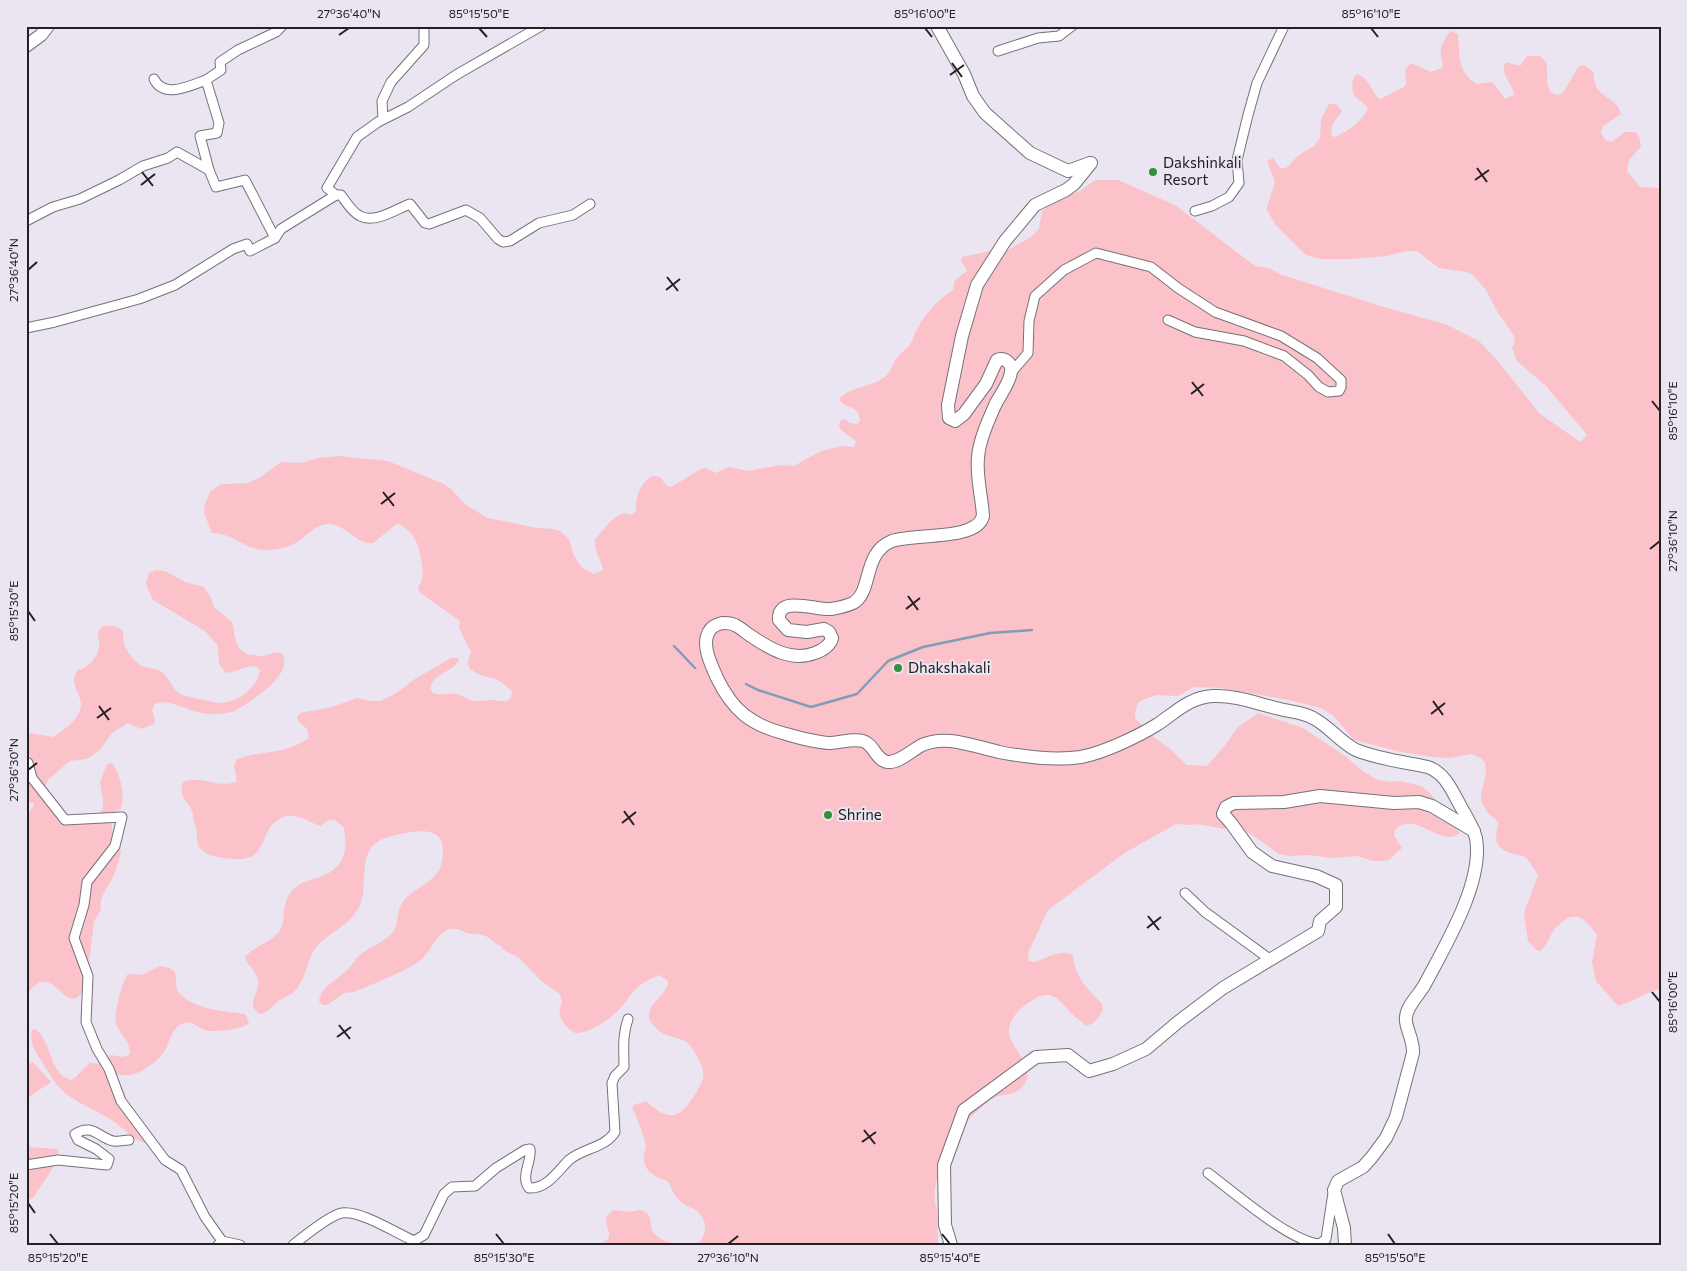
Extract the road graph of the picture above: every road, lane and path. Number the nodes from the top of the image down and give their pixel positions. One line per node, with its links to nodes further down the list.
1 (48, 26): 8 (main road)
2 (282, 26): 11 (street)
3 (424, 26): 12 (street)
4 (541, 26): 12 (street)
5 (938, 26): 21 (main road)
6 (1072, 26): 9 (street)
7 (1284, 26): 16 (street)
8 (26, 46)
9 (998, 51)
10 (154, 78): 11 (street)
11 (206, 80): 13 (street)
12 (383, 119): 14 (street)
13 (209, 170): 17 (street); 18 (street)
14 (336, 195): 15 (street); 18 (street)
15 (590, 204)
16 (1195, 211)
17 (26, 221)
18 (275, 238): 20 (street)
19 (1168, 320): 21 (street)
20 (26, 328)
21 (1012, 372): 23 (main road)
22 (26, 763): 31 (street)
23 (1474, 831): 25 (main road); 30 (main road)
24 (1185, 893): 25 (street)
25 (1271, 960): 34 (main road)
26 (628, 1019): 33 (street)
27 (129, 1140): 28 (street)
28 (26, 1165)
29 (1208, 1173): 30 (street)
30 (1334, 1190): 35 (main road)
31 (220, 1243): 32 (street)
32 (240, 1245)
33 (293, 1245)
34 (952, 1245)
35 (1345, 1245)

